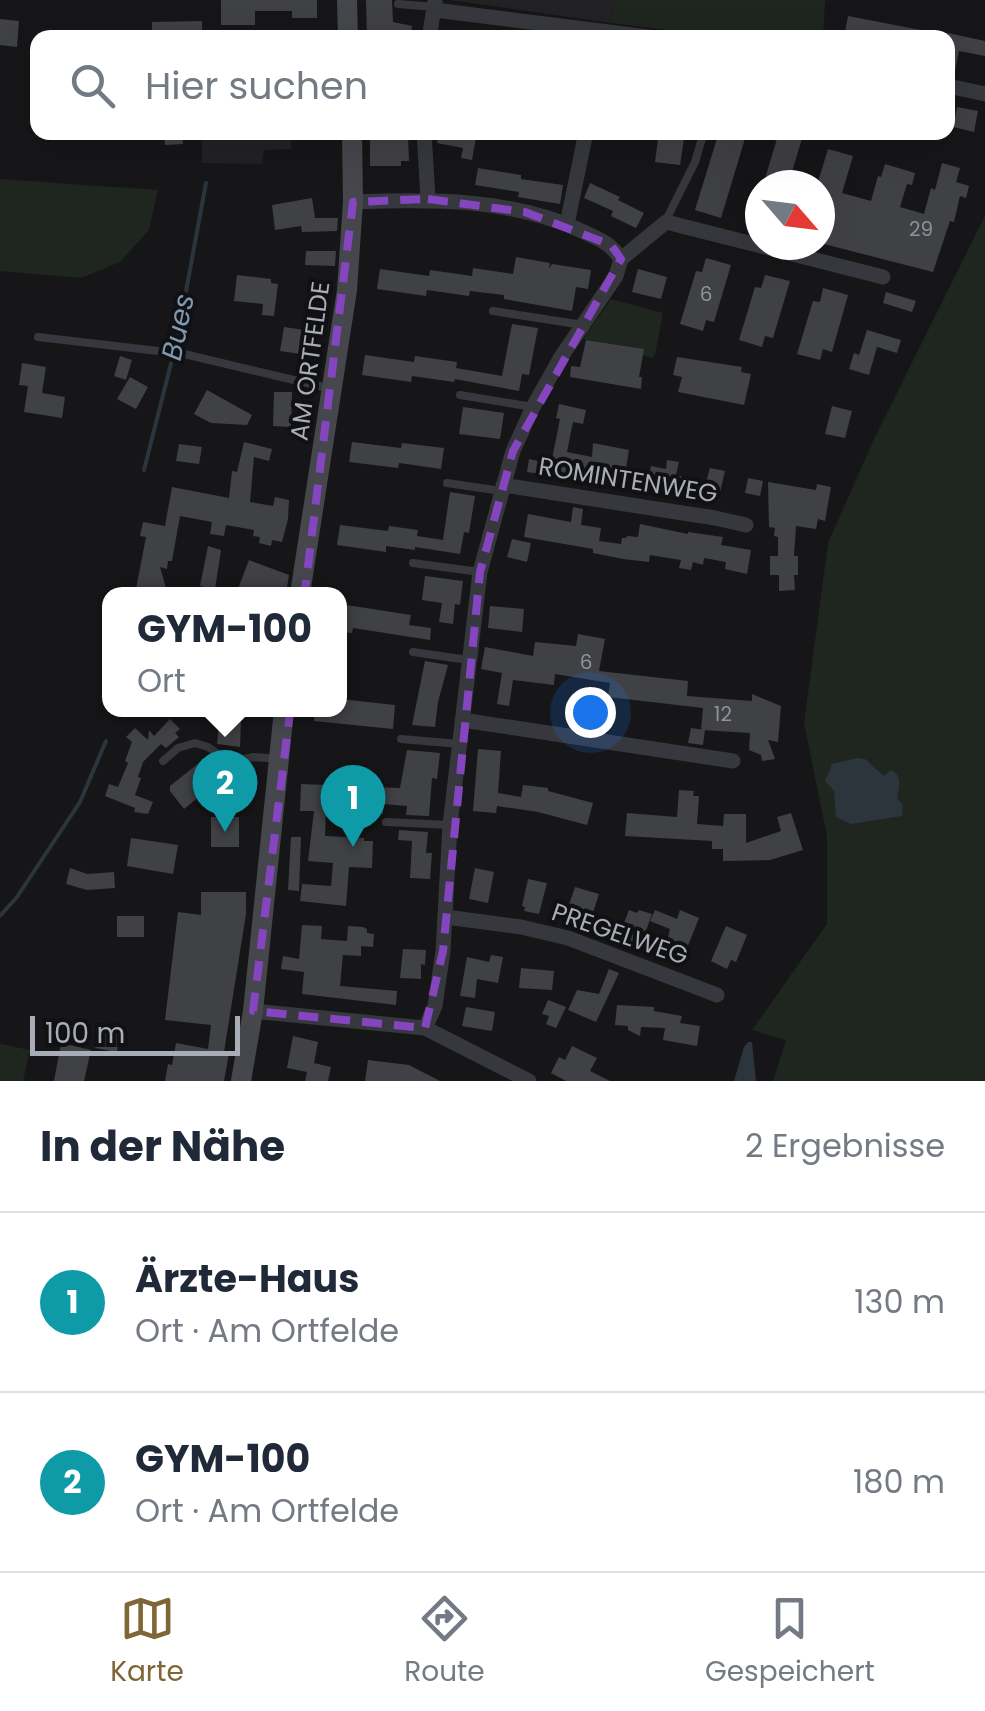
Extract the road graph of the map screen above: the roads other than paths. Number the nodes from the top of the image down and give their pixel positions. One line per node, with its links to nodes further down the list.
1 (347, 0): 4 (main road)
2 (398, 4): 3 (lane)
3 (435, 6): 5 (street)
4 (348, 30)
5 (601, 30)
6 (955, 88): 7 (street)
7 (985, 94)
8 (352, 140): 13 (main road, AM ORTFELDE)
9 (424, 140): 12 (street)
10 (584, 140): 15 (street)
11 (701, 140): 14 (lane)
12 (428, 199): 13 (street); 15 (street)
13 (354, 202): 21 (main road, AM ORTFELDE)
14 (666, 222): 16 (street); 17 (street)
15 (568, 224): 16 (street)
16 (622, 259): 19 (street)
17 (883, 278)
18 (493, 311): 19 (lane)
19 (584, 325): 23 (street)
20 (38, 337): 21 (lane)
21 (332, 389): 29 (main road, AM ORTFELDE)
22 (460, 395): 23 (lane)
23 (533, 408): 25 (street)
24 (447, 483): 25 (lane)
25 (502, 488): 26 (street, ROMINTENWEG); 28 (street)
26 (746, 524)
27 (413, 563): 28 (lane)
28 (480, 572): 31 (street)
29 (301, 587)
30 (413, 652): 31 (lane)
31 (468, 660): 33 (street)
32 (283, 717): 36 (main road)
33 (462, 720): 35 (street); 38 (street)
34 (401, 739): 35 (lane)
35 (460, 744): 40 (street)
36 (279, 759): 37 (lane); 43 (main road)
37 (163, 760)
38 (734, 760)
39 (386, 822): 40 (lane)
40 (450, 825): 41 (street)
41 (446, 917): 42 (street, PREGELWEG); 44 (street)
42 (716, 996)
43 (253, 1011): 44 (street); 45 (main road)
44 (425, 1028): 46 (street)
45 (241, 1081)
46 (529, 1081)

